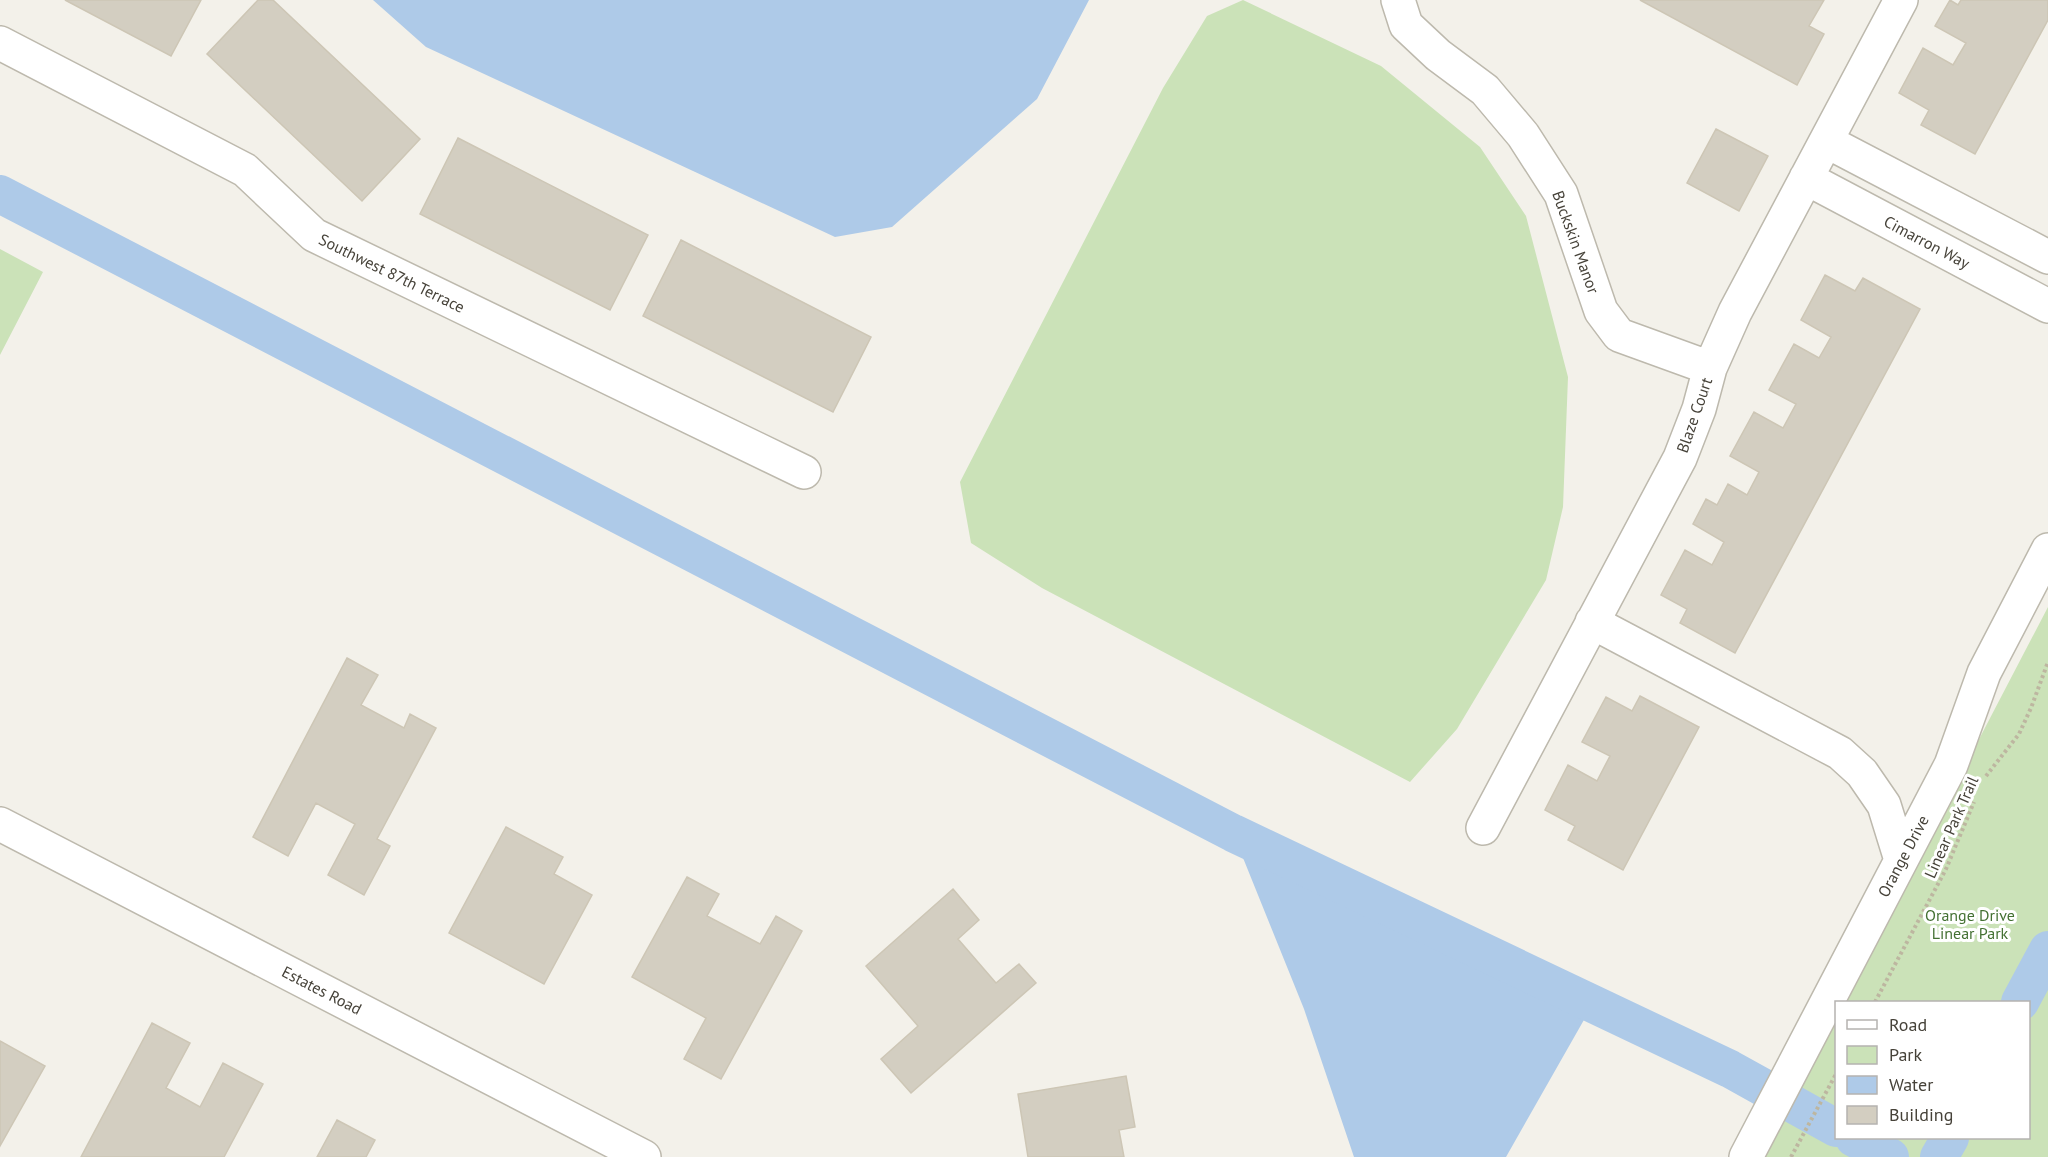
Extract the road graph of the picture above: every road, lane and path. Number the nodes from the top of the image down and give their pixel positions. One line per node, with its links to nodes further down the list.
1 (1398, 0): 8 (street, Buckskin Manor)
2 (1901, 0): 4 (street, Blaze Court)
3 (0, 43): 9 (street, Southwest 87th Terrace)
4 (1826, 141): 5 (street, Blaze Court); 6 (street)
5 (1806, 178): 7 (street, Cimarron Way); 8 (street, Blaze Court)
6 (2048, 257)
7 (2048, 306)
8 (1710, 368): 11 (street, Blaze Court)
9 (804, 472)
10 (2048, 550): 17 (street, Orange Drive)
11 (1593, 622): 16 (street, Blaze Court); 17 (street)
12 (2048, 662): 13 (path, Linear Park Trail)
13 (1981, 783)
14 (1977, 792): 18 (path, Linear Park Trail)
15 (0, 824): 21 (street, Estates Road)
16 (1483, 828)
17 (1901, 860): 22 (street, Orange Drive)
18 (1876, 1001)
19 (1835, 1076): 20 (path)
20 (1791, 1156)
21 (644, 1157)
22 (1746, 1157)

